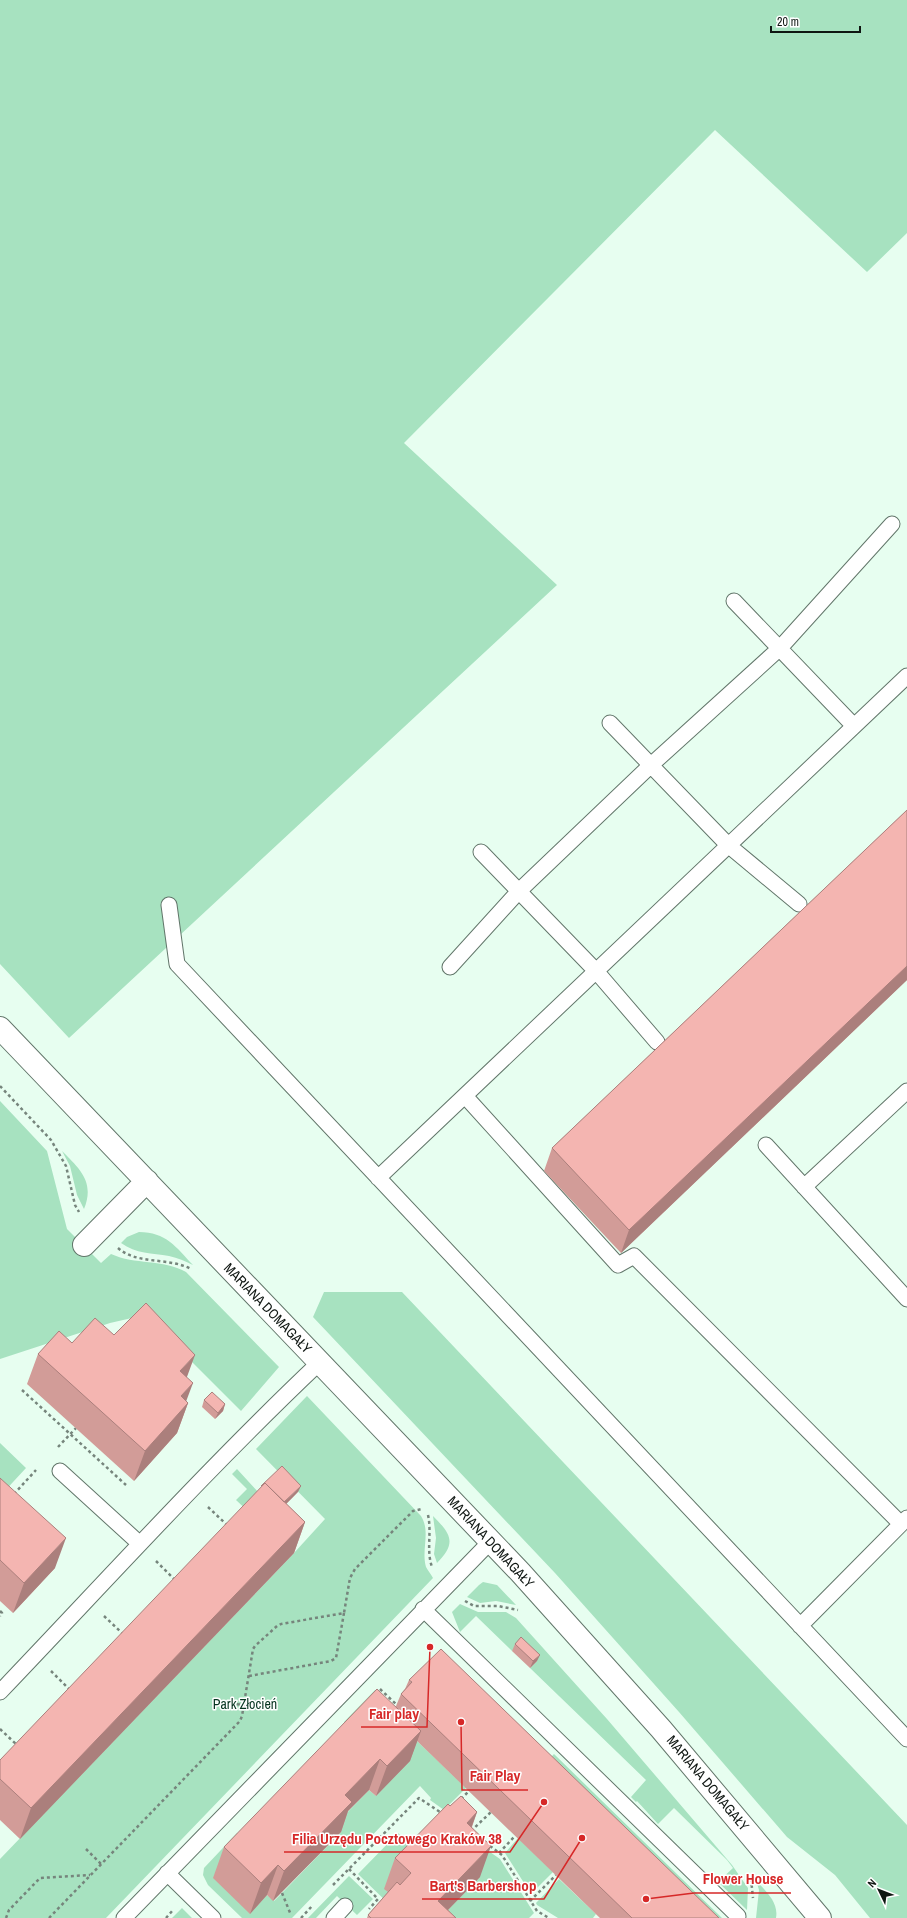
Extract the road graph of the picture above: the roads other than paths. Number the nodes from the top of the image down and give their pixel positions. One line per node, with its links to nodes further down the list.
1 (892, 524): 3 (lane)
2 (734, 601): 3 (lane)
3 (780, 648): 6 (lane); 7 (lane)
4 (907, 676): 6 (lane)
5 (610, 723): 7 (lane)
6 (854, 726): 8 (lane)
7 (651, 765): 8 (lane); 10 (lane)
8 (728, 846): 11 (lane); 14 (lane)
9 (481, 852): 10 (lane)
10 (519, 891): 13 (lane); 14 (lane)
11 (799, 904)
12 (169, 905): 20 (lane)
13 (450, 967)
14 (596, 971): 16 (lane); 18 (lane)
15 (0, 1028): 21 (street, MARIANA DOMAGAŁY)
16 (657, 1042)
17 (907, 1091): 22 (lane)
18 (465, 1096): 20 (lane); 27 (lane)
19 (766, 1145): 22 (lane)
20 (378, 1178): 31 (lane)
21 (147, 1181): 23 (street); 25 (street, MARIANA DOMAGAŁY)
22 (804, 1187): 24 (lane)
23 (84, 1245)
24 (907, 1299)
25 (320, 1362): 28 (street, MARIANA DOMAGAŁY); 29 (lane)
26 (60, 1471): 29 (lane)
27 (904, 1521): 31 (lane)
28 (491, 1541): 30 (lane); 37 (street, MARIANA DOMAGAŁY)
29 (140, 1544): 32 (lane)
30 (423, 1609): 34 (lane); 36 (lane)
31 (800, 1626): 33 (lane)
32 (0, 1691)
33 (907, 1738)
34 (167, 1873): 38 (lane); 39 (lane)
35 (345, 1906): 40 (lane)
36 (738, 1916)
37 (817, 1917)
38 (124, 1918)
39 (213, 1918)
40 (334, 1918)

